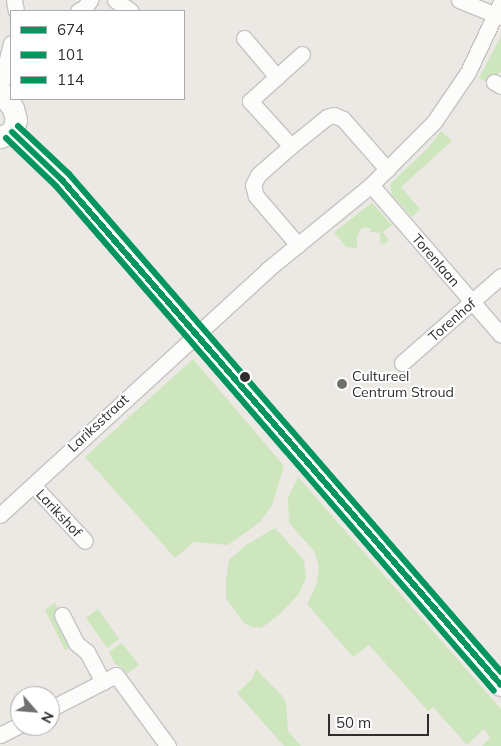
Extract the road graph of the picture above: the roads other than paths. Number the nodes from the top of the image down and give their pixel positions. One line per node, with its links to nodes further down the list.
1 (90, 0): 4 (street)
2 (114, 0): 5 (street)
3 (459, 0): 6 (street)
4 (80, 10)
5 (129, 10)
6 (499, 11): 14 (street, Lariksstraat)
7 (244, 38): 10 (street)
8 (10, 52): 11 (street)
9 (302, 54): 10 (street)
10 (277, 77): 13 (street)
11 (5, 95): 12 (main road)
12 (6, 135): 19 (main road)
13 (291, 146): 14 (street); 16 (street)
14 (387, 169): 15 (street, Lariksstraat)
15 (371, 185): 16 (street, Lariksstraat); 18 (street, Torenlaan)
16 (298, 245): 19 (street, Lariksstraat)
17 (501, 276): 18 (street, Torenhof)
18 (472, 302): 20 (street, Torenlaan); 21 (street, Torenhof)
19 (196, 333): 22 (street, Lariksstraat); 27 (main road)
20 (501, 335)
21 (402, 363)
22 (32, 485): 23 (street, Lariksstraat); 24 (street, Larikshof)
23 (0, 515)
24 (85, 541)
25 (62, 615): 26 (street)
26 (104, 682): 28 (street); 29 (street)
27 (501, 685)
28 (60, 704)
29 (168, 746)

